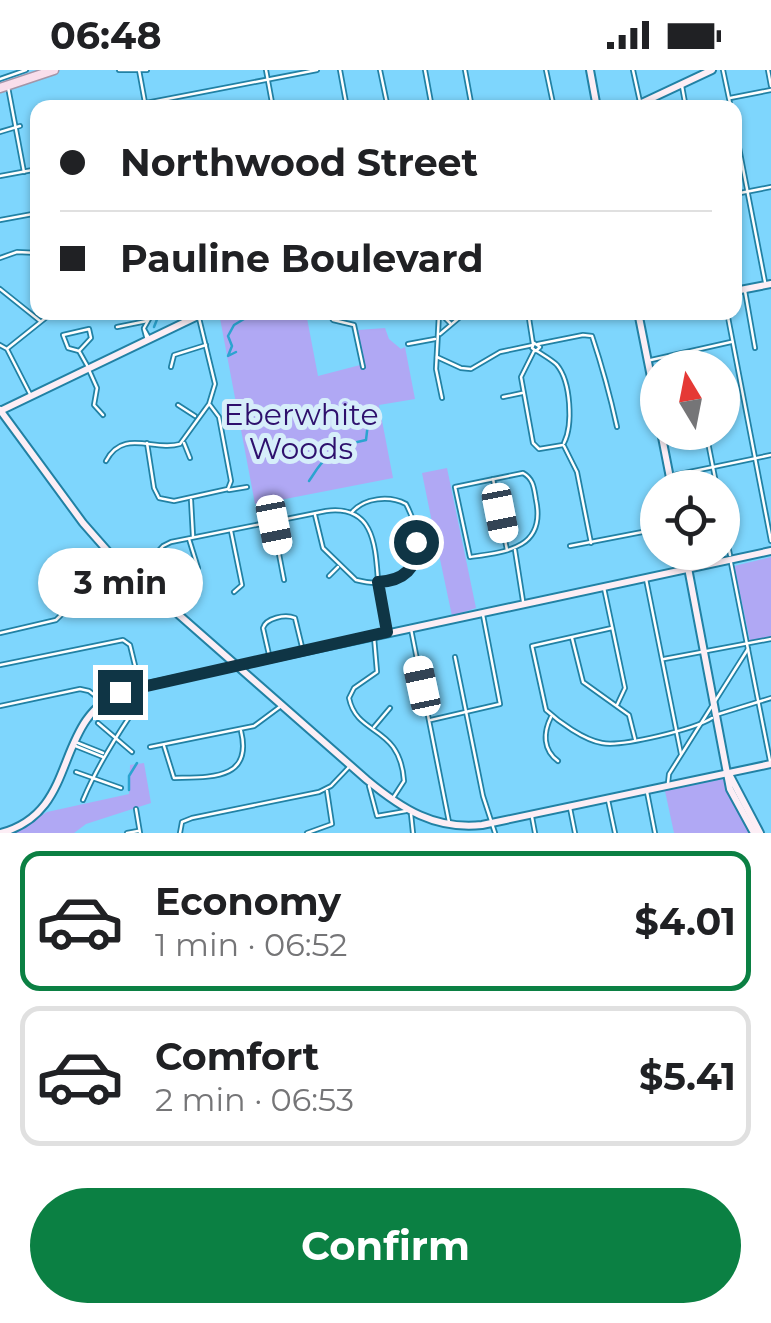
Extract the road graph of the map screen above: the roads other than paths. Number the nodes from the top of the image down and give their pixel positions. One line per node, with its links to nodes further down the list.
1 (4, 70): 22 (street)
2 (26, 70): 22 (street)
3 (54, 70): 22 (main road)
4 (119, 70): 18 (street)
5 (147, 70): 18 (street)
6 (266, 70): 21 (street)
7 (317, 70): 19 (street)
8 (340, 70): 29 (street)
9 (380, 70): 30 (street)
10 (425, 70): 31 (street)
11 (466, 70): 32 (street)
12 (546, 70): 33 (street)
13 (590, 70): 34 (street)
14 (633, 70): 35 (street)
15 (712, 70): 20 (street)
16 (724, 70): 25 (street)
17 (768, 70): 24 (street)
18 (139, 71): 26 (street)
19 (302, 71): 21 (street)
20 (698, 73): 23 (street)
21 (268, 79): 27 (street); 28 (street)
22 (4, 82): 38 (street)
23 (682, 84): 36 (street); 37 (street)
24 (771, 88): 25 (street)
25 (730, 98)
26 (145, 100)
27 (169, 100)
28 (272, 100)
29 (346, 100)
30 (386, 100)
31 (431, 100)
32 (471, 100)
33 (552, 100)
34 (596, 100)
35 (640, 100)
36 (647, 100)
37 (685, 100)
38 (18, 126): 39 (street); 42 (street)
39 (0, 132)
40 (742, 164): 45 (street)
41 (30, 170): 42 (street)
42 (24, 172): 43 (street)
43 (0, 176)
44 (771, 187): 45 (street)
45 (747, 191): 46 (street); 51 (street)
46 (742, 192)
47 (30, 214): 48 (street)
48 (0, 220)
49 (30, 253): 50 (street)
50 (0, 258)
51 (768, 284): 53 (street)
52 (0, 289): 55 (street)
53 (745, 289): 54 (street); 78 (street)
54 (742, 290)
55 (30, 313)
56 (39, 320): 68 (street)
57 (43, 320): 68 (street)
58 (190, 320): 72 (street)
59 (203, 320): 74 (street)
60 (332, 320): 86 (street)
61 (438, 320): 71 (street)
62 (447, 320): 69 (street)
63 (456, 320): 69 (street)
64 (530, 320): 77 (street)
65 (640, 320): 81 (street)
66 (729, 320): 73 (street)
67 (147, 321): 70 (street); 72 (street)
68 (41, 322): 79 (street)
69 (451, 324): 71 (street)
70 (117, 327)
71 (437, 339): 75 (street); 84 (street)
72 (148, 340): 87 (street)
73 (733, 342): 80 (street); 104 (street)
74 (207, 344): 85 (street); 92 (street)
75 (408, 344)
76 (0, 345): 79 (street)
77 (536, 347): 84 (street); 88 (street); 97 (street); 100 (street)
78 (755, 348)
79 (7, 349): 89 (street)
80 (696, 349): 82 (street)
81 (646, 350)
82 (692, 350)
83 (79, 352): 83 (street); 87 (street)
84 (436, 357): 91 (street)
85 (171, 367)
86 (363, 367)
87 (89, 368): 89 (street); 95 (street)
88 (523, 392): 90 (street); 100 (street)
89 (31, 396): 94 (street)
90 (503, 396)
91 (442, 398)
92 (209, 404): 96 (street); 110 (street)
93 (178, 405): 96 (street)
94 (0, 411): 129 (street)
95 (103, 415)
96 (196, 417): 99 (street)
97 (617, 427)
98 (147, 442): 99 (street); 105 (street); 111 (street)
99 (182, 442): 103 (street)
100 (563, 445): 121 (street)
101 (710, 450): 106 (street)
102 (771, 455): 104 (street)
103 (190, 458)
104 (755, 459): 106 (street); 113 (street)
105 (106, 461)
106 (713, 468): 107 (street)
107 (702, 470)
108 (493, 478): 123 (street); 124 (street); 124 (street)
109 (247, 487): 110 (street)
110 (225, 490): 111 (street)
111 (192, 498): 119 (street)
112 (771, 510): 113 (street)
113 (765, 511): 120 (street)
114 (351, 513): 115 (street); 137 (street); 137 (street)
115 (315, 514): 116 (street); 127 (street)
116 (273, 522): 117 (street); 136 (street)
117 (230, 530): 119 (street); 139 (street)
118 (640, 533): 121 (street)
119 (191, 537): 128 (street); 133 (street)
120 (771, 541)
121 (591, 543): 122 (street)
122 (570, 546)
123 (515, 548): 124 (street); 140 (street)
124 (507, 550)
125 (771, 551): 126 (street)
126 (740, 558)
127 (339, 566): 134 (street); 137 (street)
128 (198, 568)
129 (128, 570): 133 (street); 144 (street)
130 (683, 570): 135 (street)
131 (688, 570): 151 (street)
132 (733, 570): 149 (street)
133 (135, 576): 156 (street)
134 (329, 576)
135 (646, 578): 138 (street); 154 (street)
136 (284, 580)
137 (378, 582): 145 (street)
138 (604, 587): 140 (street); 143 (street)
139 (234, 592)
140 (524, 603): 141 (street)
141 (482, 612): 142 (street); 166 (street)
142 (410, 627): 145 (street); 170 (street)
143 (612, 628): 147 (street); 162 (street)
144 (0, 632)
145 (387, 632): 146 (street)
146 (373, 636): 150 (street); 173 (street)
147 (572, 636): 162 (street); 169 (street)
148 (771, 639): 149 (street)
149 (748, 646): 151 (street); 159 (street); 161 (street)
150 (303, 652): 153 (street); 153 (street)
151 (704, 652): 154 (street); 159 (street)
152 (454, 657): 166 (street)
153 (270, 659): 156 (street)
154 (662, 660): 175 (street)
155 (0, 664): 157 (street)
156 (238, 666): 157 (street); 164 (street)
157 (140, 686): 160 (street)
158 (771, 698): 161 (street)
159 (714, 700): 167 (street); 172 (street)
160 (102, 701): 163 (street); 178 (street)
161 (758, 701): 167 (street); 185 (street)
162 (617, 705): 177 (street)
163 (0, 706)
164 (282, 706): 174 (street); 186 (street)
165 (390, 708): 173 (street)
166 (466, 712): 170 (street); 202 (street)
167 (717, 715): 172 (street); 188 (street)
168 (130, 716): 176 (street)
169 (552, 716): 177 (street); 184 (street)
170 (430, 720): 203 (street)
171 (98, 723): 176 (street)
172 (698, 727): 175 (street); 182 (street)
173 (373, 728): 197 (street)
174 (240, 729): 179 (street); 179 (street)
175 (676, 731): 177 (street); 182 (street)
176 (115, 738): 181 (street); 183 (street)
177 (635, 739)
178 (72, 743): 183 (street); 205 (street)
179 (164, 744): 180 (street)
180 (150, 747)
181 (132, 752)
182 (681, 754): 191 (street)
183 (104, 756): 189 (street)
184 (558, 760)
185 (771, 764): 188 (street)
186 (351, 765): 190 (street); 193 (street)
187 (76, 772): 189 (street)
188 (728, 773): 191 (street); 215 (street)
189 (96, 779): 192 (street); 196 (street)
190 (368, 780): 197 (street); 200 (street)
191 (669, 786): 194 (street)
192 (121, 788)
193 (326, 789): 207 (street); 208 (street)
194 (646, 790): 195 (street); 214 (street)
195 (608, 798): 198 (street); 213 (street)
196 (83, 800)
197 (392, 800): 200 (street)
198 (570, 807): 201 (street); 212 (street)
199 (136, 810): 204 (street)
200 (410, 812): 203 (street); 209 (street)
201 (532, 815): 202 (street); 211 (street)
202 (493, 823): 203 (street); 210 (street)
203 (452, 828)
204 (140, 832): 206 (street)
205 (1, 833)
206 (127, 833)
207 (180, 833)
208 (307, 833)
209 (413, 833)
210 (495, 833)
211 (535, 833)
212 (575, 833)
213 (615, 833)
214 (655, 833)
215 (757, 833)

